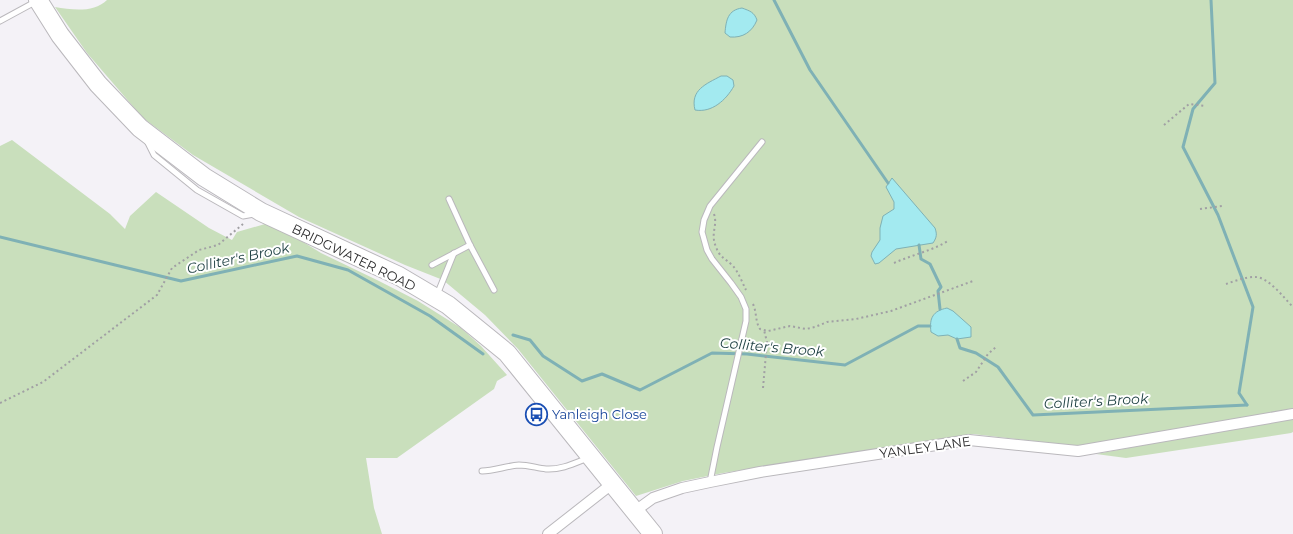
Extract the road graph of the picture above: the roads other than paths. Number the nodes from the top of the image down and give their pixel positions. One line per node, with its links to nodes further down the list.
1 (38, 0): 2 (lane); 9 (highway, BRIDGWATER ROAD)
2 (0, 21)
3 (762, 142): 13 (lane)
4 (449, 199): 5 (lane)
5 (470, 245): 6 (lane); 8 (lane)
6 (454, 253): 7 (lane); 9 (lane)
7 (432, 265)
8 (494, 290)
9 (436, 298): 11 (highway, BRIDGWATER ROAD)
10 (1293, 414): 13 (street, YANLEY LANE)
11 (591, 457): 12 (lane); 14 (highway, BRIDGWATER ROAD)
12 (482, 471)
13 (710, 482): 15 (street, YANLEY LANE)
14 (613, 484): 15 (highway, BRIDGWATER ROAD); 16 (street)
15 (635, 511): 17 (highway, BRIDGWATER ROAD)
16 (548, 534)
17 (654, 534)

